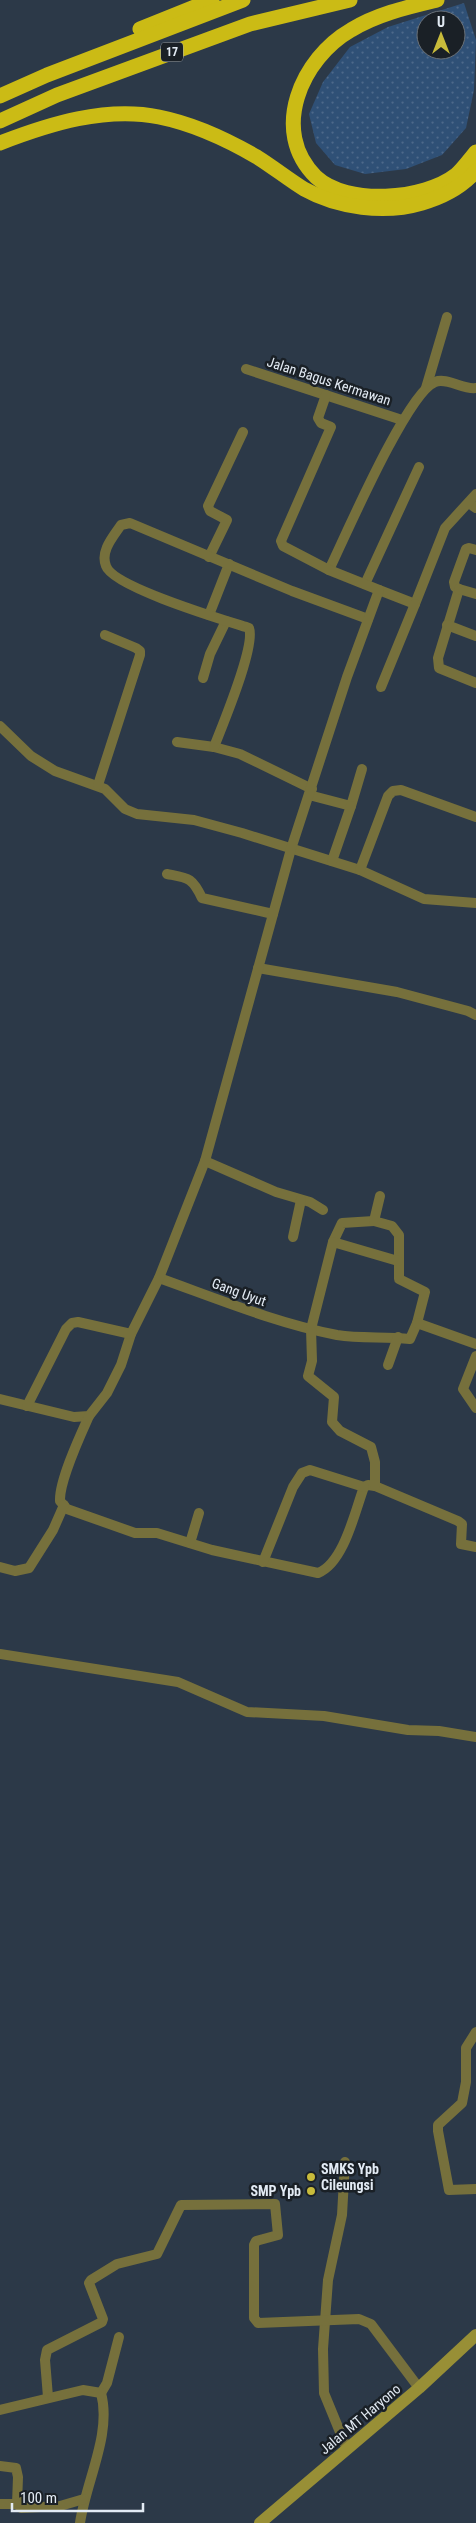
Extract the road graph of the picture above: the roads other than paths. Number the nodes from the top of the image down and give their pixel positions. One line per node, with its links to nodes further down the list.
1 (212, 0): 5 (highway)
2 (243, 0): 5 (highway, 17)
3 (350, 0): 7 (highway, 17)
4 (437, 0): 9 (highway)
5 (47, 75): 6 (highway, 17)
6 (0, 96)
7 (0, 121)
8 (0, 143): 10 (highway)
9 (476, 152)
10 (476, 171)
11 (447, 317): 14 (street)
12 (246, 369): 15 (street, Jalan Bagus Kermawan)
13 (476, 388): 14 (street)
14 (426, 389): 16 (street)
15 (326, 395): 16 (street, Jalan Bagus Kermawan); 23 (street)
16 (402, 420): 23 (street)
17 (243, 432): 21 (street)
18 (419, 467): 24 (street)
19 (476, 494): 28 (street)
20 (476, 550): 25 (street)
21 (209, 557): 22 (street); 29 (street)
22 (229, 564): 29 (street); 30 (street)
23 (329, 570): 24 (street)
24 (365, 584): 26 (street)
25 (459, 589): 27 (street); 32 (street)
26 (380, 590): 28 (street); 30 (street)
27 (476, 594)
28 (415, 604): 37 (street)
29 (209, 615): 31 (street)
30 (368, 619): 43 (street)
31 (226, 621): 35 (street); 40 (street)
32 (447, 625): 34 (street); 36 (street)
33 (105, 635): 42 (street)
34 (476, 636)
35 (204, 678)
36 (476, 683)
37 (381, 687)
38 (0, 726): 42 (street)
39 (177, 742): 40 (street)
40 (214, 747): 43 (street)
41 (362, 769): 44 (street)
42 (98, 785): 46 (street)
43 (310, 792): 44 (street); 46 (street)
44 (351, 806): 47 (street)
45 (476, 818): 48 (street)
46 (291, 849): 47 (street); 51 (street)
47 (332, 861): 48 (street)
48 (360, 870): 50 (street)
49 (167, 874): 51 (street)
50 (476, 903)
51 (273, 914): 52 (street)
52 (258, 968): 53 (street); 54 (street)
53 (476, 1015)
54 (205, 1161): 56 (street); 62 (street)
55 (380, 1196): 58 (street)
56 (301, 1200): 57 (street); 59 (street)
57 (323, 1210)
58 (374, 1221): 60 (street); 61 (street)
59 (293, 1237)
60 (333, 1242): 61 (street); 64 (street)
61 (398, 1261): 63 (street)
62 (159, 1278): 64 (street, Gang Uyut); 65 (street)
63 (417, 1323): 66 (street); 67 (street)
64 (311, 1328): 66 (street, Gang Uyut); 74 (street)
65 (131, 1334): 71 (street); 73 (street)
66 (398, 1337): 69 (street)
67 (476, 1344)
68 (476, 1356): 72 (street)
69 (388, 1365)
70 (0, 1400): 71 (street)
71 (27, 1406): 73 (street)
72 (476, 1408)
73 (89, 1416): 76 (street)
74 (375, 1486): 75 (street); 79 (street)
75 (364, 1488): 80 (street); 80 (street)
76 (64, 1505): 78 (street); 81 (street)
77 (199, 1514): 78 (street)
78 (190, 1543): 80 (street)
79 (476, 1548)
80 (263, 1562)
81 (0, 1567)
82 (0, 1654): 83 (street)
83 (476, 1737)
84 (476, 2032): 86 (street)
85 (345, 2162): 87 (street)
86 (476, 2189)
87 (324, 2320): 90 (street); 92 (street); 94 (street)
88 (476, 2335): 90 (main road, Jalan MT Haryono)
89 (119, 2337): 91 (street)
90 (419, 2388): 94 (main road, Jalan MT Haryono)
91 (101, 2393): 92 (street); 96 (street)
92 (48, 2397): 93 (street)
93 (0, 2410)
94 (347, 2449): 100 (main road, Jalan MT Haryono)
95 (0, 2466): 98 (street)
96 (84, 2499): 98 (street); 99 (street)
97 (0, 2504): 98 (street)
98 (17, 2504)
99 (80, 2523)
100 (260, 2523)

